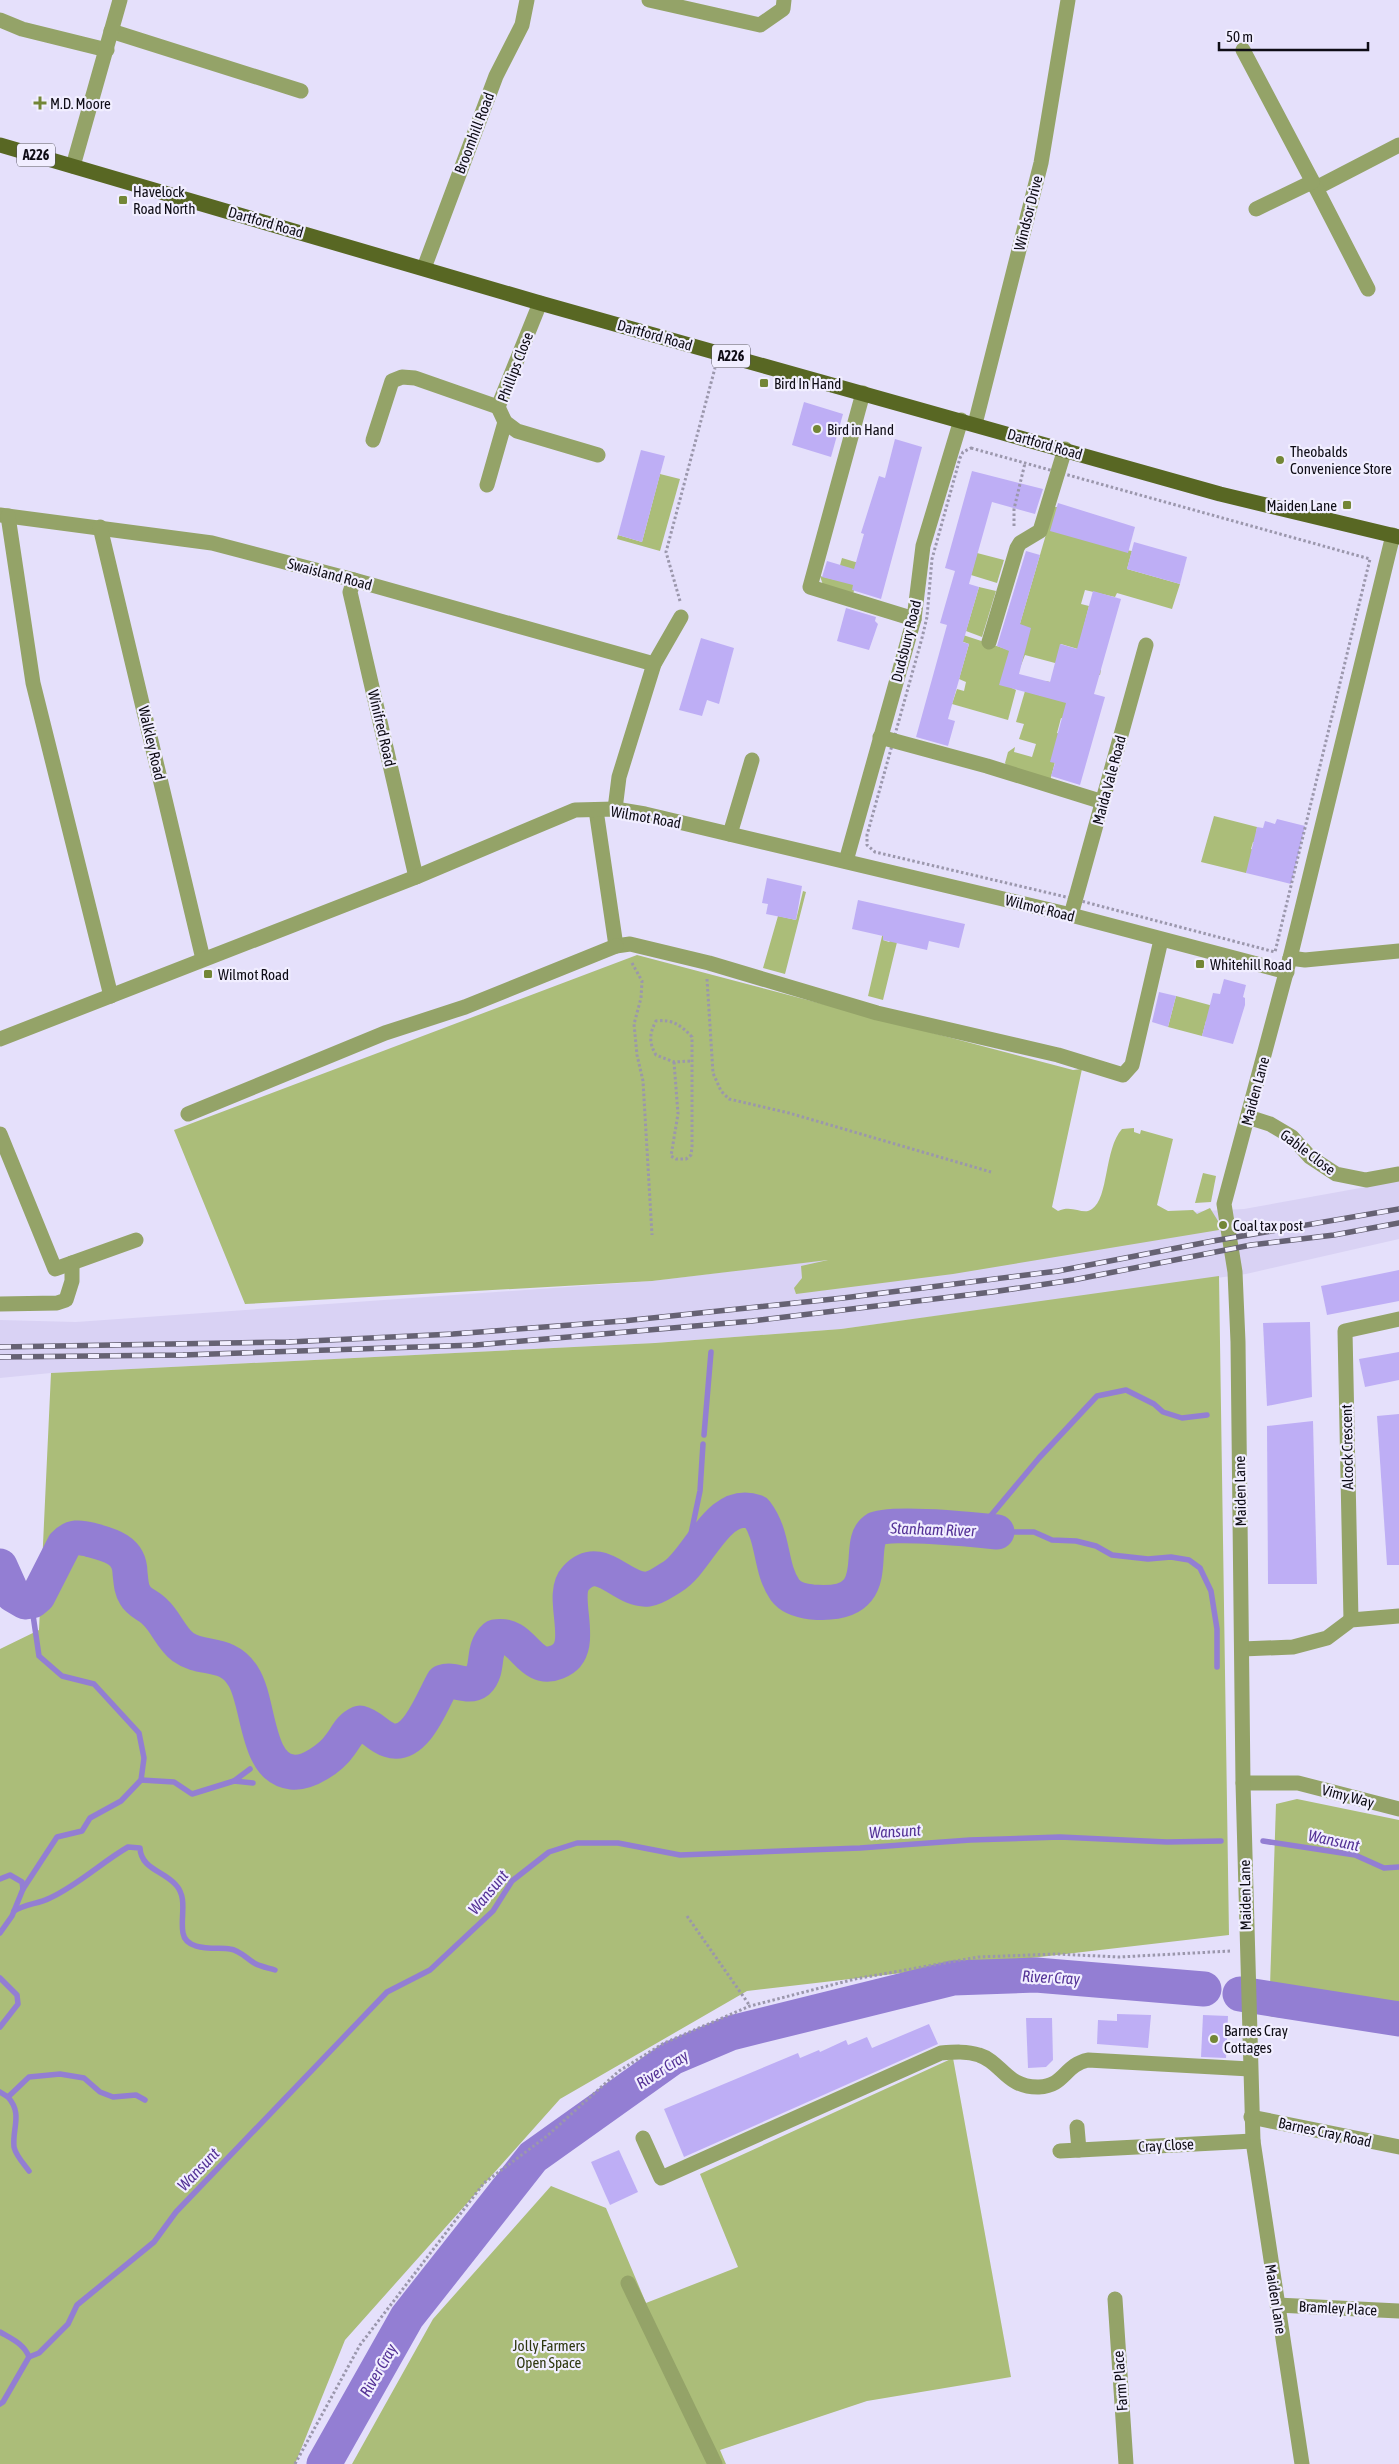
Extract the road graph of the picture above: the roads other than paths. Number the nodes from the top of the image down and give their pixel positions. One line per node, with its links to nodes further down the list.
1 (120, 0): 7 (street)
2 (527, 0): 16 (street, Broomhill Road)
3 (649, 0): 4 (street)
4 (784, 0)
5 (1068, 0): 22 (street, Windsor Drive)
6 (0, 20): 8 (street)
7 (112, 31): 8 (street); 10 (street)
8 (107, 50): 13 (street)
9 (1242, 50): 14 (street)
10 (301, 91)
11 (0, 145): 13 (main road, Dartford Road / A226)
12 (1399, 145): 14 (street)
13 (73, 166): 16 (main road, Dartford Road / A226)
14 (1314, 185): 15 (street); 17 (street)
15 (1256, 209)
16 (424, 268): 18 (main road, Dartford Road / A226)
17 (1368, 289)
18 (540, 302): 19 (main road, Dartford Road / A226); 20 (street, Phillips Close)
19 (864, 393): 22 (main road, Dartford Road / A226); 32 (street)
20 (498, 407): 21 (street, Phillips Close); 23 (street)
21 (505, 422): 25 (street, Phillips Close); 26 (street)
22 (968, 422): 24 (main road, Dartford Road / A226); 32 (street, Dudsbury Road)
23 (373, 440)
24 (1064, 449): 29 (main road, Dartford Road / A226); 33 (street)
25 (598, 455)
26 (487, 485)
27 (4, 516): 28 (street, Swaisland Road); 50 (street)
28 (100, 527): 30 (street, Swaisland Road); 48 (street, Walkley Road)
29 (1396, 536): 49 (street, Maiden Lane)
30 (354, 580): 35 (street, Swaisland Road); 43 (street, Winifred Road)
31 (682, 617): 35 (street)
32 (914, 618): 36 (street, Dudsbury Road)
33 (989, 642)
34 (1146, 645): 38 (street, Maida Vale Road)
35 (654, 664): 39 (street)
36 (880, 737): 38 (street); 42 (street, Dudsbury Road)
37 (752, 760): 41 (street)
38 (1103, 802): 44 (street, Maida Vale Road)
39 (615, 809): 40 (street, Wilmot Road); 41 (street, Wilmot Road)
40 (596, 810): 43 (street, Wilmot Road); 46 (street)
41 (730, 834): 42 (street, Wilmot Road)
42 (846, 861): 44 (street, Wilmot Road)
43 (416, 877): 48 (street, Wilmot Road)
44 (1072, 915): 45 (street, Wilmot Road)
45 (1161, 940): 46 (street); 49 (street, Wilmot Road)
46 (623, 945): 52 (street)
47 (1399, 950): 49 (street, Wilmot Road)
48 (203, 960): 50 (street, Wilmot Road)
49 (1289, 965): 53 (street, Maiden Lane)
50 (111, 996): 51 (street, Wilmot Road)
51 (0, 1039)
52 (188, 1114)
53 (1248, 1117): 55 (street, Gable Close); 62 (street, Maiden Lane)
54 (0, 1134): 57 (street)
55 (1399, 1174)
56 (136, 1240): 57 (street)
57 (72, 1263): 58 (street)
58 (0, 1304)
59 (1399, 1319): 61 (street, Alcock Crescent)
60 (1399, 1616): 61 (street)
61 (1351, 1620): 62 (street)
62 (1242, 1649): 63 (street, Maiden Lane)
63 (1243, 1783): 64 (street, Vimy Way); 65 (street, Maiden Lane)
64 (1399, 1809)
65 (1250, 2069): 66 (street, Maiden Lane); 68 (street)
66 (1252, 2117): 69 (street, Maiden Lane); 70 (street, Barnes Cray Road)
67 (1077, 2127): 71 (street)
68 (643, 2138)
69 (1253, 2141): 71 (street, Cray Close); 75 (street, Maiden Lane)
70 (1399, 2147)
71 (1079, 2150): 72 (street, Cray Close)
72 (1060, 2151)
73 (628, 2283): 77 (street)
74 (1115, 2299): 78 (street, Farm Place)
75 (1277, 2305): 76 (street, Bramley Place); 79 (street, Maiden Lane)
76 (1399, 2311)
77 (715, 2464)
78 (1126, 2464)
79 (1302, 2464)

